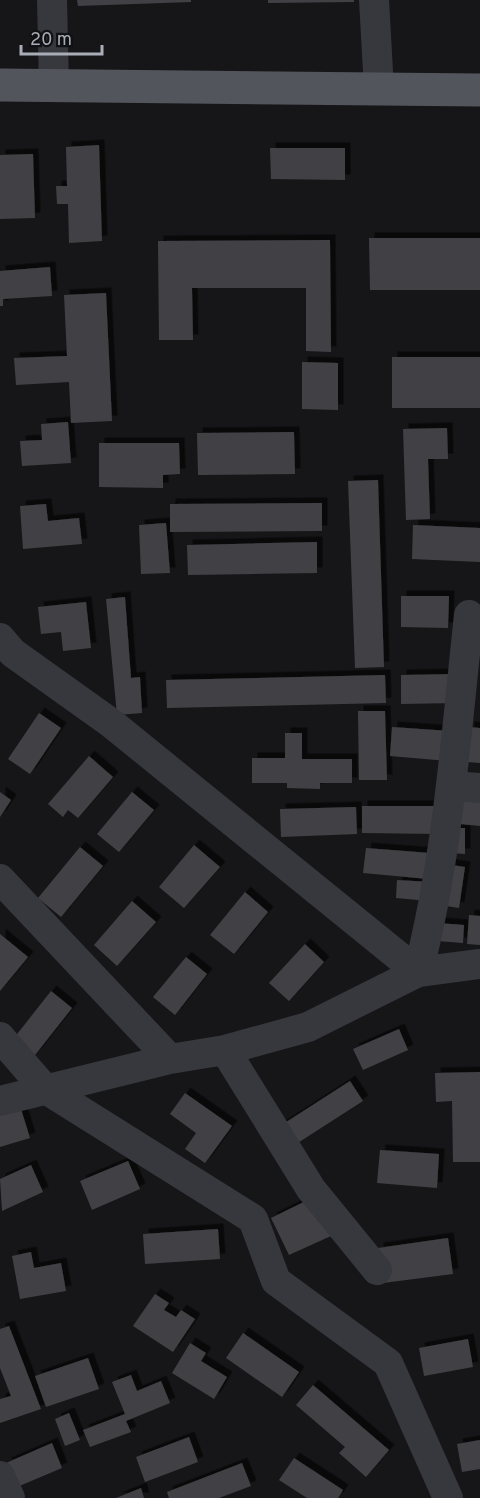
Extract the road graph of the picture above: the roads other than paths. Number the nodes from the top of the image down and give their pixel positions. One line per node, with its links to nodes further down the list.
1 (52, 0): 4 (street)
2 (374, 0): 5 (street)
3 (0, 85): 4 (main road)
4 (54, 86): 5 (main road)
5 (379, 89): 6 (main road)
6 (480, 90)
7 (469, 615): 9 (street)
8 (0, 638): 12 (street)
9 (466, 787): 12 (street)
10 (0, 879): 15 (street)
11 (480, 964): 12 (street)
12 (418, 972): 14 (street)
13 (0, 1037): 16 (street)
14 (225, 1050): 15 (street); 18 (street)
15 (170, 1059): 16 (street)
16 (45, 1089): 17 (street); 21 (street)
17 (0, 1101)
18 (376, 1270)
19 (0, 1476): 20 (street)
20 (10, 1498)
21 (447, 1498)

